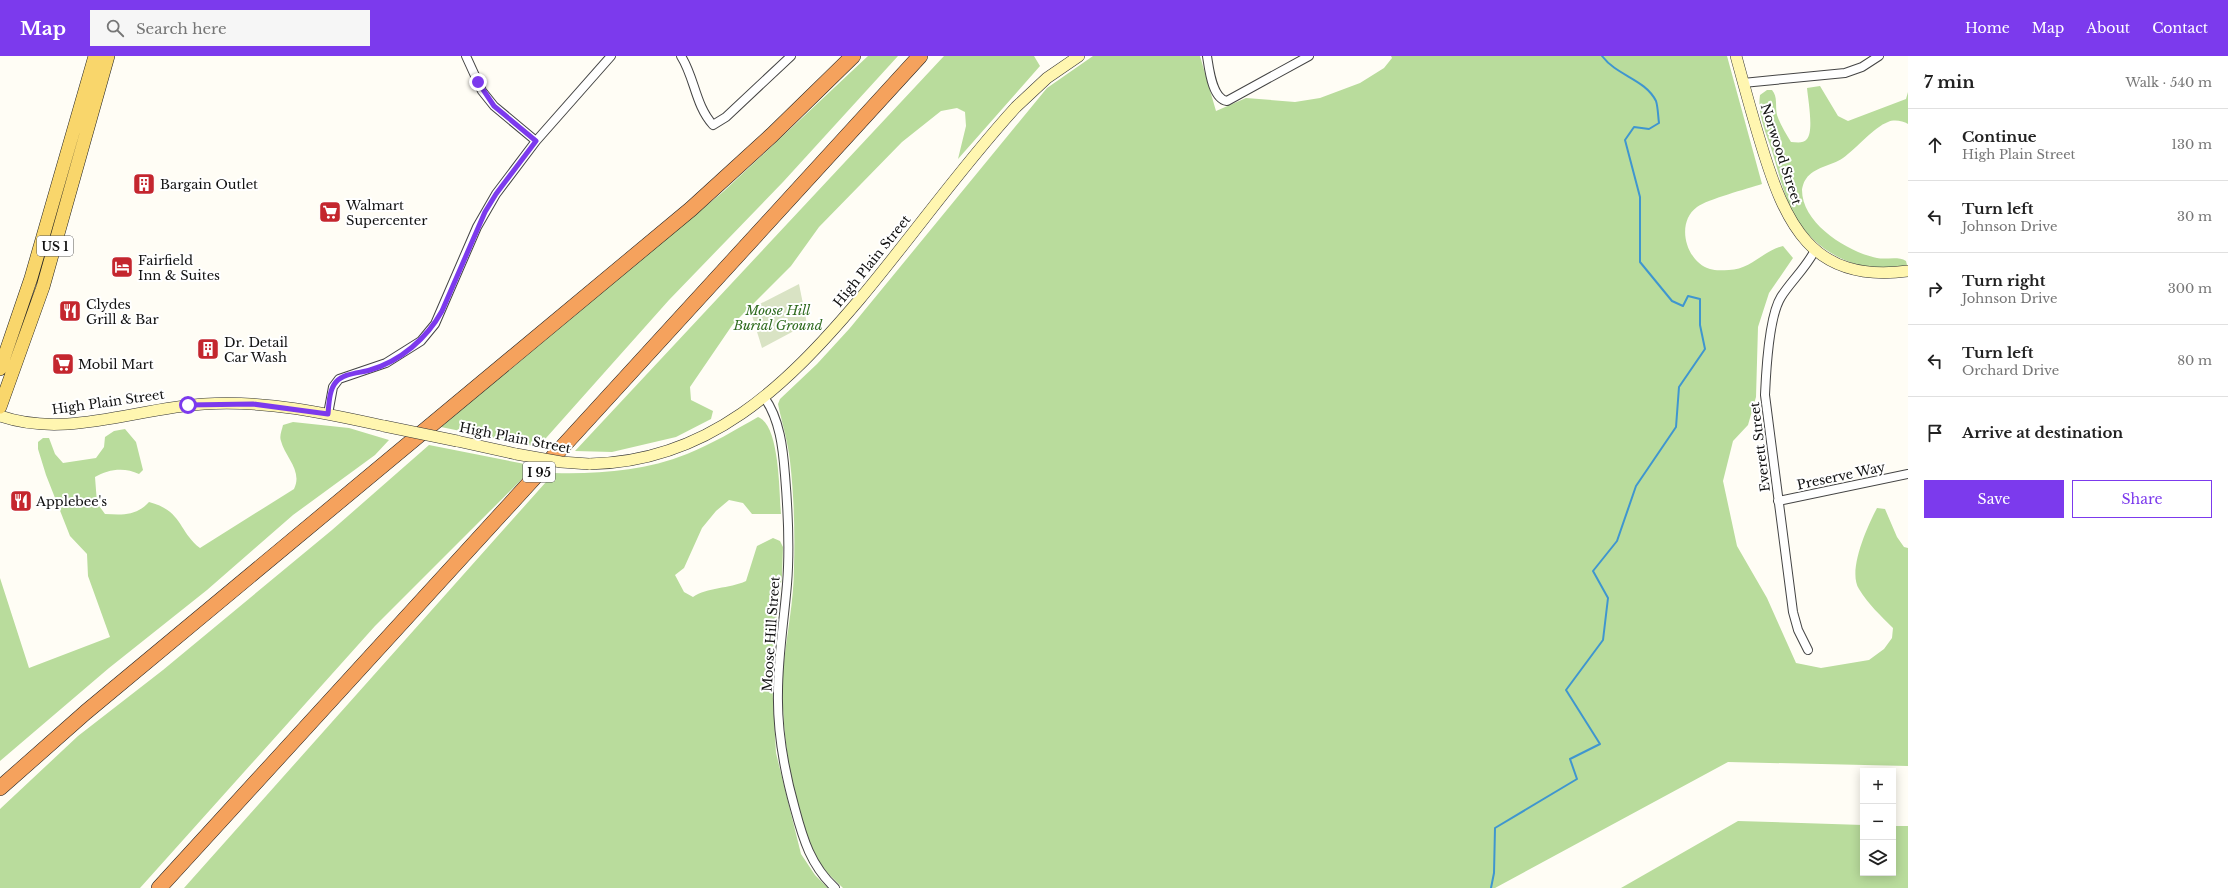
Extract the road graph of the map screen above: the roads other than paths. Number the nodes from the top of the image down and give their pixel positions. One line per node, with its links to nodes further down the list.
1 (95, 56): 18 (main road, US 1)
2 (108, 56): 20 (main road, US 1)
3 (466, 56): 15 (street)
4 (611, 56): 15 (street)
5 (682, 56): 6 (street)
6 (791, 56)
7 (853, 56): 26 (highway)
8 (920, 56): 27 (highway, I 95)
9 (1079, 56): 19 (main road, High Plain Street)
10 (1207, 56): 11 (street)
11 (1309, 56)
12 (1736, 56): 14 (main road, Norwood Street)
13 (1879, 56): 14 (street)
14 (1743, 82): 16 (main road, Norwood Street)
15 (536, 141): 21 (street)
16 (1815, 250): 17 (main road, Norwood Street); 24 (street, Everett Street)
17 (1908, 271)
18 (0, 369)
19 (764, 397): 21 (main road, High Plain Street, bridge); 28 (street, Moose Hill Street)
20 (0, 408)
21 (328, 414): 22 (main road, High Plain Street)
22 (0, 416)
23 (1908, 474): 24 (street, Preserve Way)
24 (1778, 501): 25 (street, Everett Street)
25 (1808, 650)
26 (0, 788)
27 (159, 888)
28 (835, 888)

